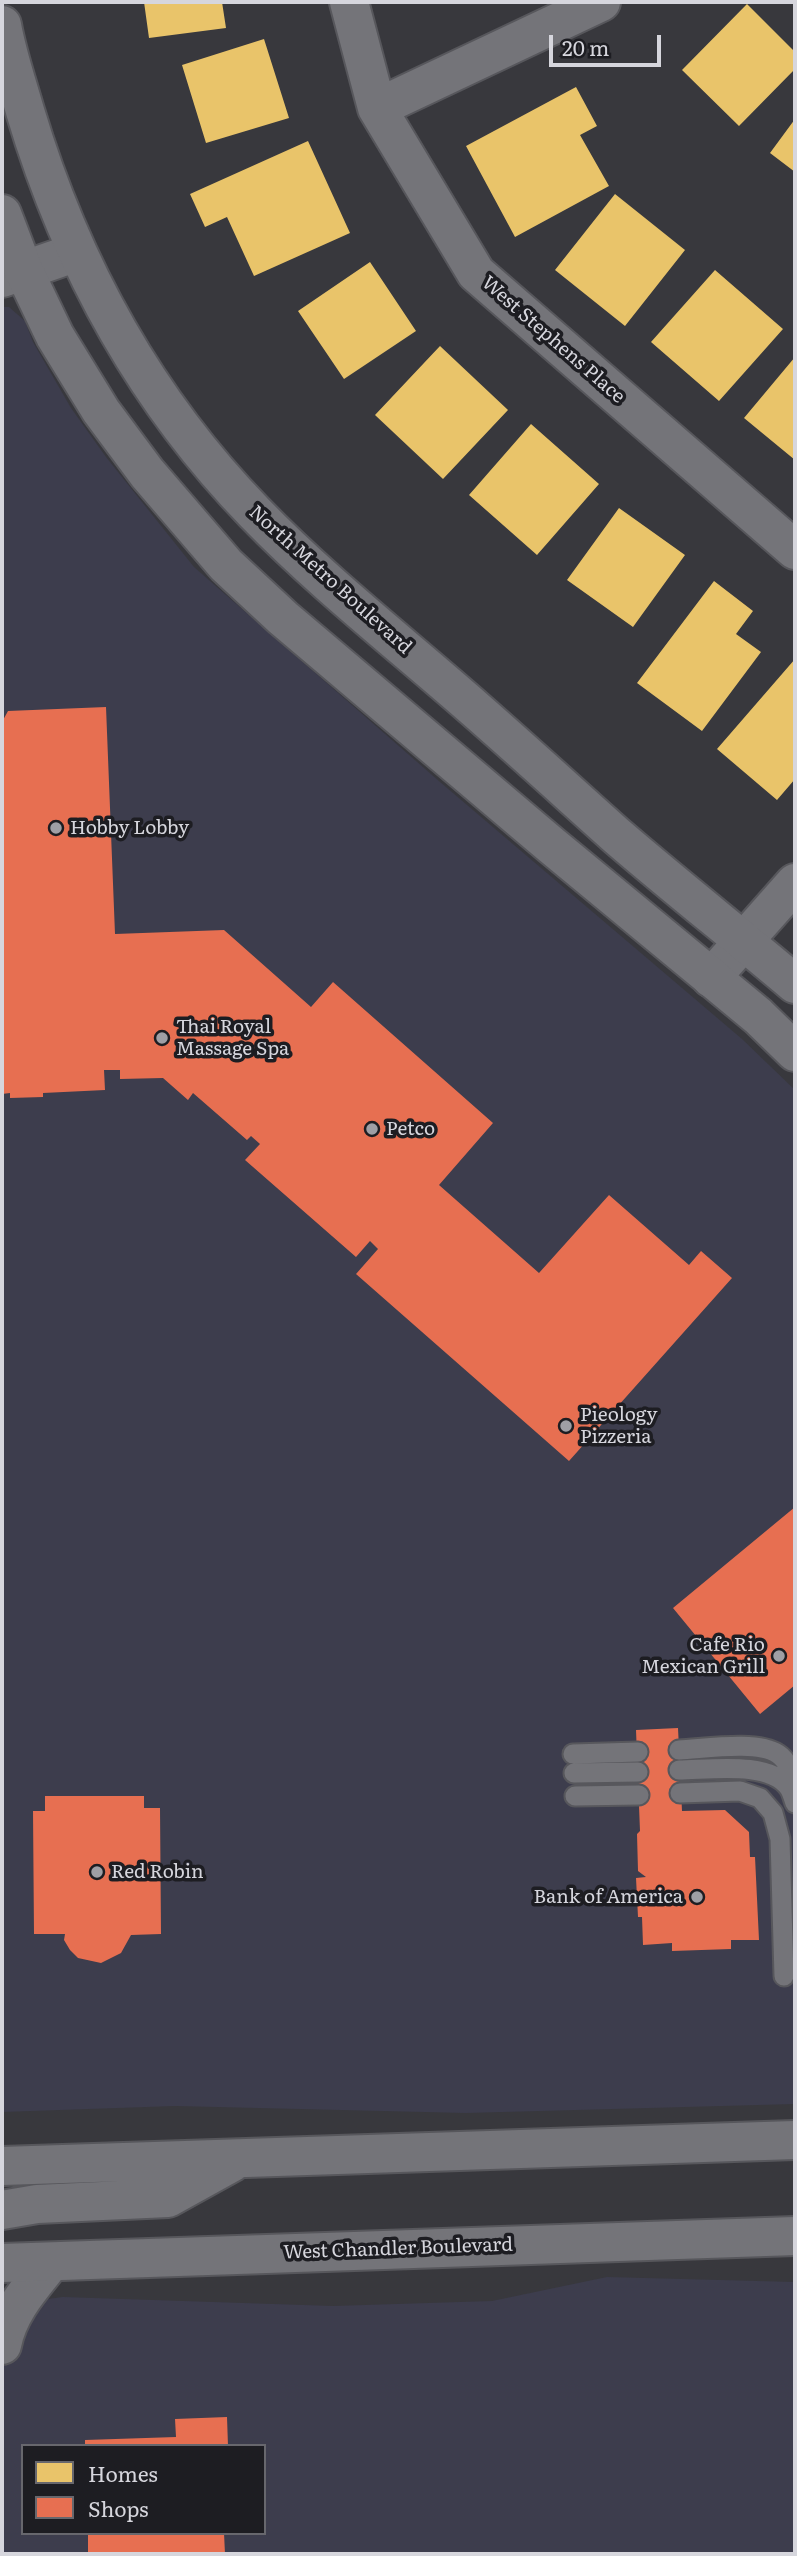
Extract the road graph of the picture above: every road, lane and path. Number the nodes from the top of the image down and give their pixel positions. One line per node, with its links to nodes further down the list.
1 (349, 2): 4 (street, West Stephens Place)
2 (601, 2): 4 (street)
3 (2, 25): 6 (street, North Metro Boulevard)
4 (377, 108): 8 (street, West Stephens Place)
5 (2, 214): 7 (street)
6 (77, 252): 7 (street); 10 (street, North Metro Boulevard)
7 (12, 273): 11 (street)
8 (795, 550)
9 (795, 883): 10 (street)
10 (744, 941): 11 (street); 12 (street, North Metro Boulevard)
11 (711, 978): 13 (street)
12 (795, 984)
13 (795, 1052)
14 (679, 1750): 18 (lane)
15 (573, 1754): 17 (lane)
16 (679, 1770): 22 (lane)
17 (574, 1773)
18 (795, 1788)
19 (680, 1793): 23 (lane)
20 (639, 1795): 21 (lane)
21 (575, 1797)
22 (795, 1803)
23 (784, 1976)
24 (795, 2140): 25 (street)
25 (238, 2159): 26 (street); 27 (street)
26 (2, 2166)
27 (2, 2210)
28 (795, 2236): 29 (street, West Chandler Boulevard)
29 (51, 2262): 30 (street, West Chandler Boulevard); 31 (street)
30 (2, 2263)
31 (2, 2345)

